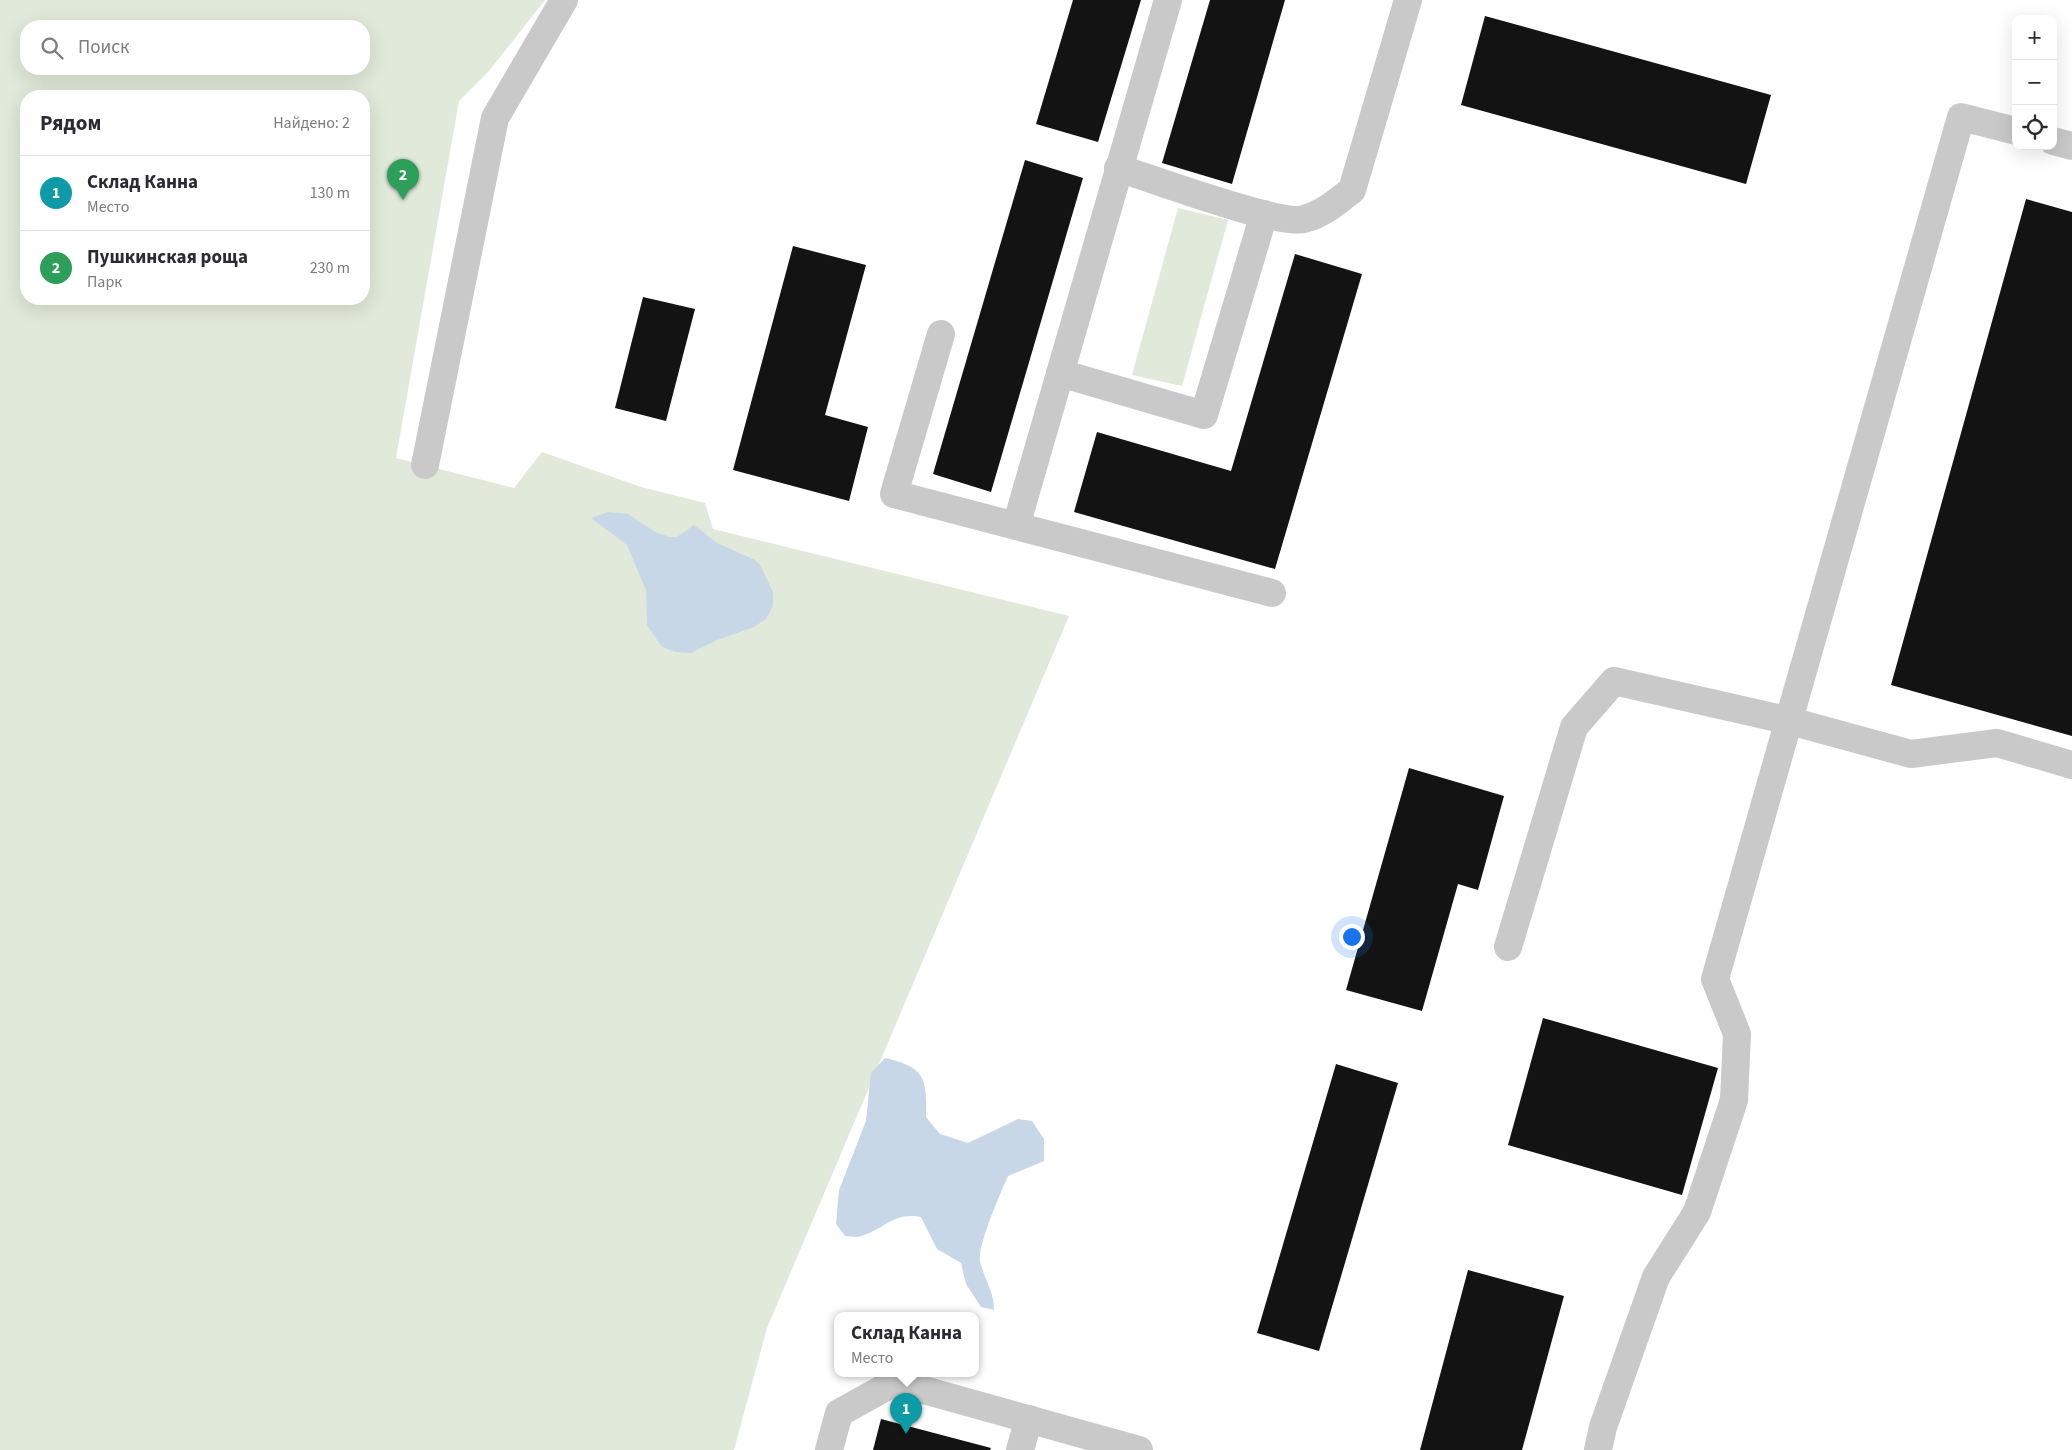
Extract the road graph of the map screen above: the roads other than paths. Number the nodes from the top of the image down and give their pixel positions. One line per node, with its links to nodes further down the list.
1 (564, 0): 11 (lane)
2 (1168, 0): 7 (lane)
3 (1408, 0): 8 (lane)
4 (2012, 130): 14 (lane)
5 (2057, 142): 6 (lane)
6 (2072, 146)
7 (1118, 168): 8 (lane); 10 (lane)
8 (1264, 214): 10 (lane)
9 (941, 334): 12 (lane)
10 (1060, 373): 12 (lane)
11 (425, 465)
12 (1016, 526): 13 (lane)
13 (1272, 594)
14 (1790, 721): 15 (lane); 16 (lane); 21 (lane)
15 (2072, 765)
16 (1508, 947)
17 (1029, 1419): 18 (lane); 19 (lane); 20 (lane)
18 (829, 1450)
19 (1020, 1450)
20 (1139, 1450)
21 (1598, 1450)

